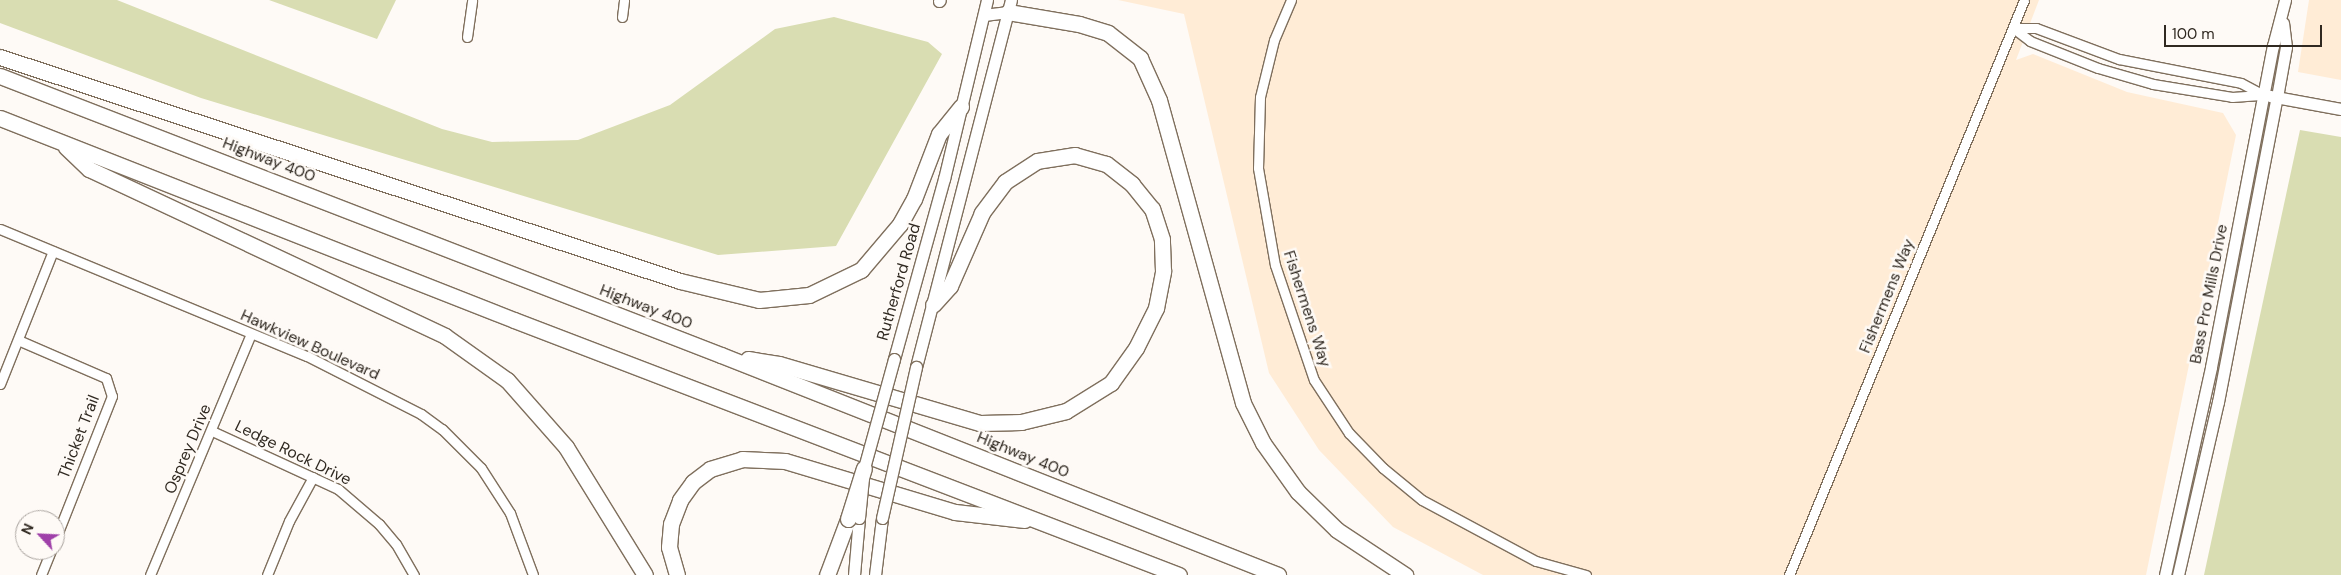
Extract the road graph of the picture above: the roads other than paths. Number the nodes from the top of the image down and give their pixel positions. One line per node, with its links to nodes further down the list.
1 (472, 0): 12 (street)
2 (624, 0): 9 (street)
3 (987, 0): 8 (street, Rutherford Road)
4 (1291, 0): 48 (street, Fishermens Way)
5 (2024, 0): 11 (street, Fishermens Way)
6 (2285, 0): 10 (street, Bass Pro Mills Drive)
7 (1010, 6): 8 (street); 23 (street); 47 (highway)
8 (984, 15): 17 (street, Rutherford Road)
9 (622, 17)
10 (2282, 19): 15 (street, Bass Pro Mills Drive); 16 (street, Bass Pro Mills Drive)
11 (2013, 28): 15 (street); 15 (street); 49 (street, Fishermens Way)
12 (467, 38)
13 (0, 57): 17 (highway)
14 (0, 76): 26 (highway, Highway 400)
15 (2264, 95): 16 (street); 50 (street, Bass Pro Mills Drive)
16 (2277, 97): 18 (street); 51 (street, Bass Pro Mills Drive)
17 (961, 107): 29 (street, Rutherford Road, bridge)
18 (2341, 109)
19 (0, 118): 20 (highway)
20 (60, 140): 33 (highway); 40 (highway)
21 (0, 229): 22 (street, Hawkview Boulevard)
22 (53, 251): 24 (street, Hawkview Boulevard); 25 (street)
23 (933, 305): 26 (highway); 44 (street, bridge)
24 (251, 334): 28 (street, Osprey Drive); 39 (street, Hawkview Boulevard)
25 (18, 340): 27 (street); 31 (street, Thicket Trail)
26 (721, 354): 46 (highway, Highway 400)
27 (0, 384)
28 (212, 431): 30 (street, Ledge Rock Drive); 36 (street, Osprey Drive)
29 (864, 468): 32 (highway, bridge)
30 (313, 477): 37 (street); 38 (street, Ledge Rock Drive)
31 (65, 515)
32 (854, 518): 42 (highway); 43 (street)
33 (1049, 523): 41 (highway); 45 (highway)
34 (47, 560): 35 (street)
35 (41, 575)
36 (150, 575)
37 (267, 575)
38 (414, 575)
39 (533, 575)
40 (645, 575)
41 (677, 575)
42 (827, 575)
43 (854, 575)
44 (875, 575)
45 (1179, 575)
46 (1278, 575)
47 (1405, 575)
48 (1586, 575)
49 (1790, 575)
50 (2165, 575)
51 (2178, 575)

